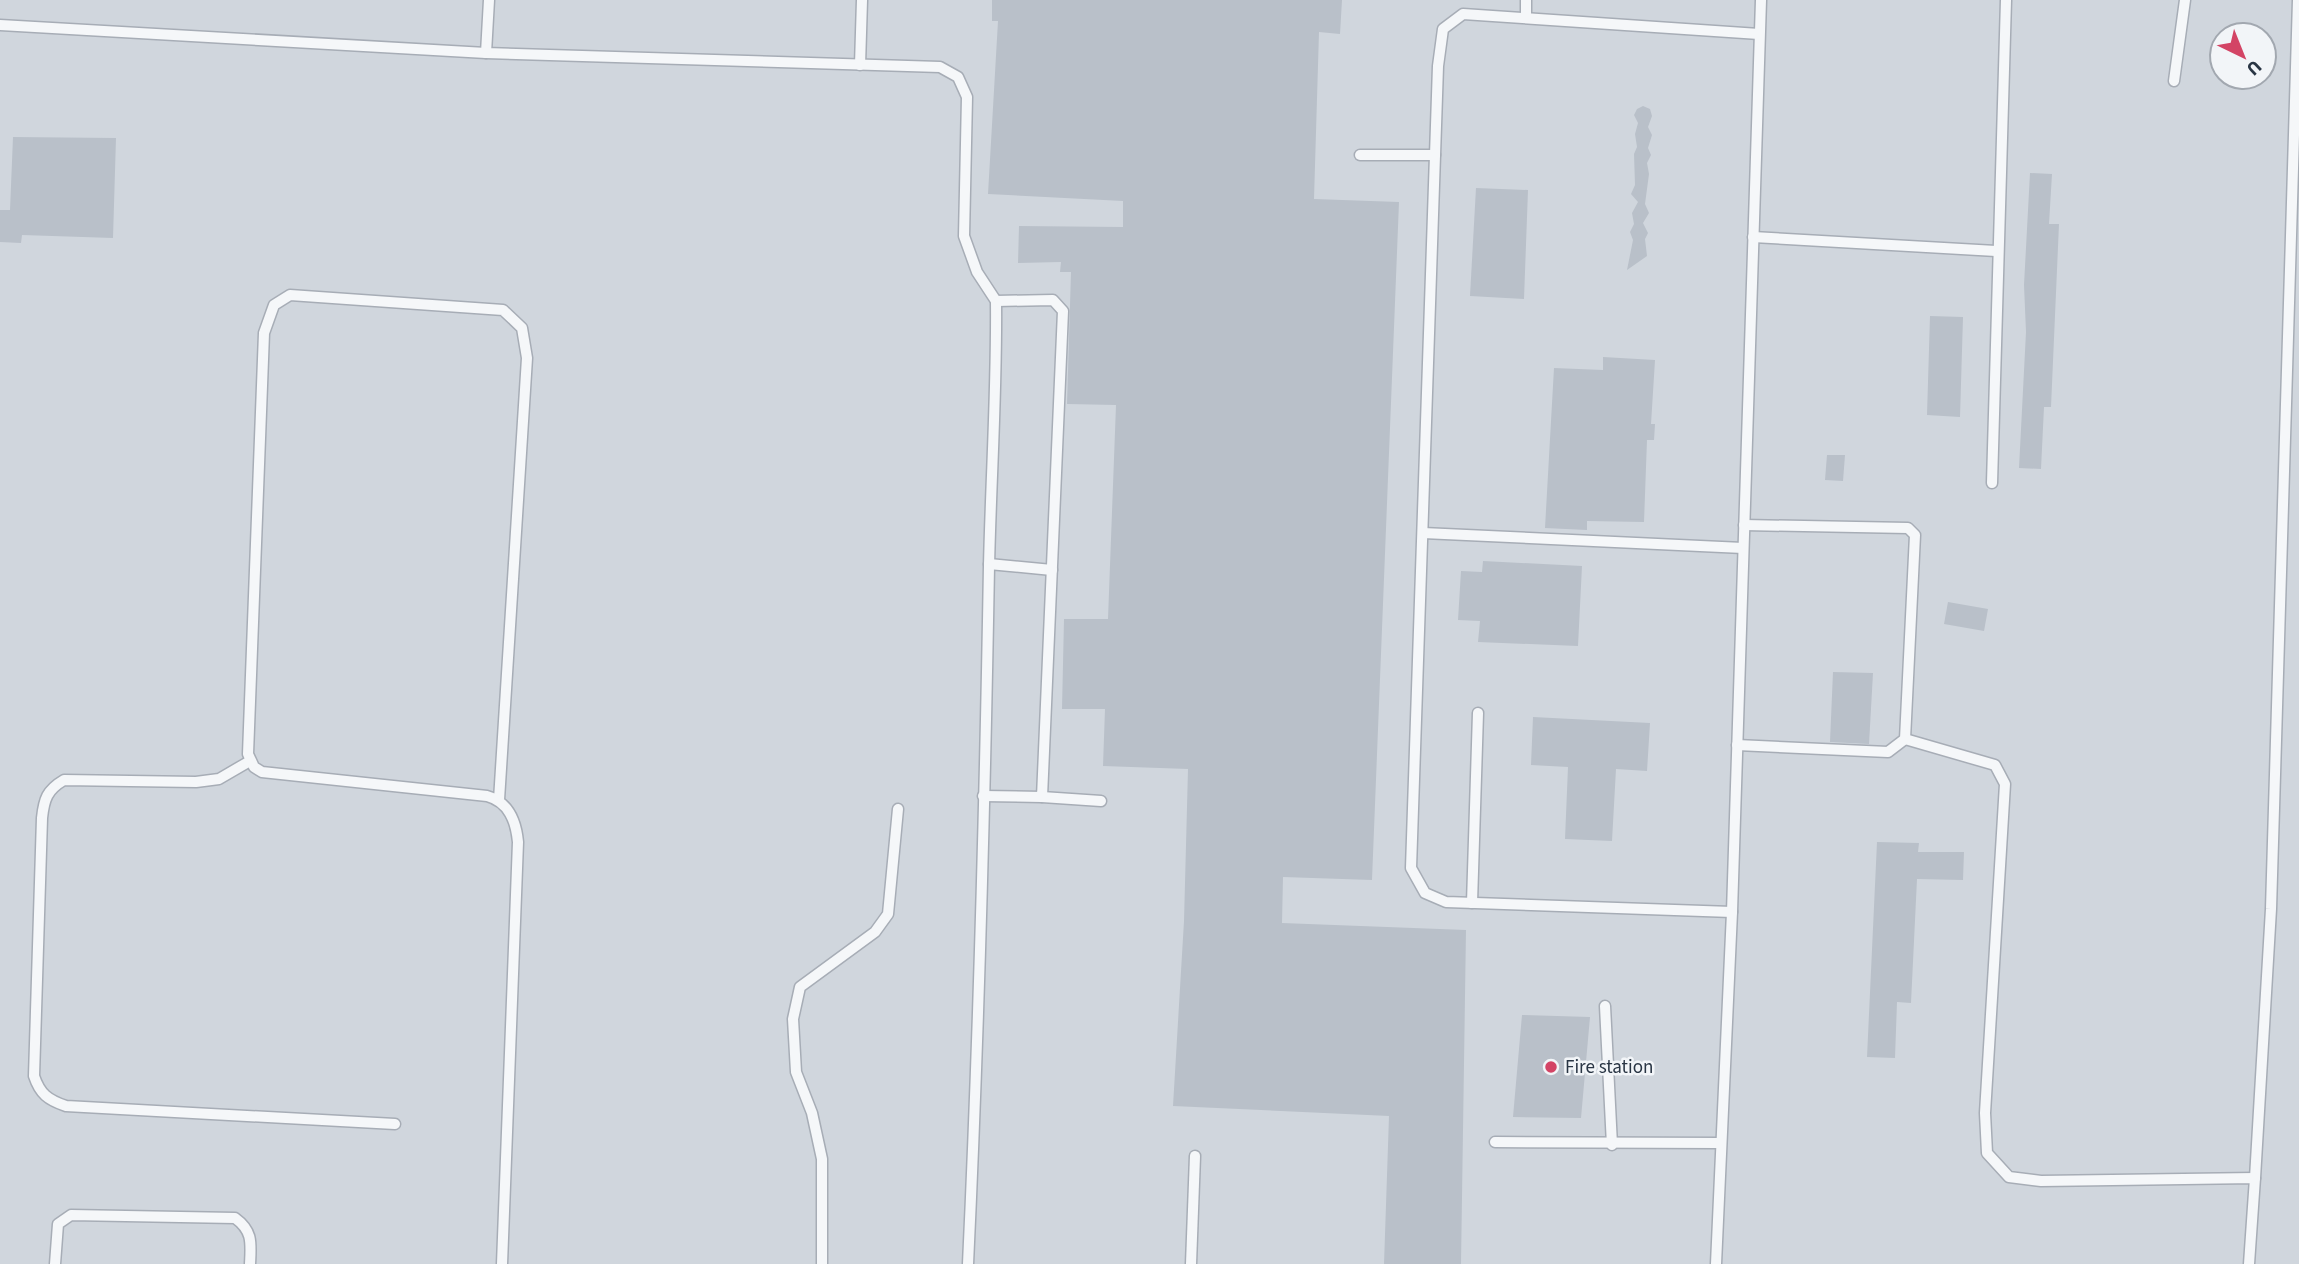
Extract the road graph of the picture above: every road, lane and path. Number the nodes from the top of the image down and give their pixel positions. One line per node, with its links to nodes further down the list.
1 (489, 0): 11 (lane)
2 (862, 0): 12 (lane)
3 (1526, 0): 8 (lane)
4 (1760, 0): 10 (lane)
5 (2006, 0): 17 (lane)
6 (2185, 0): 13 (lane)
7 (2298, 0): 42 (lane)
8 (1526, 16): 10 (lane); 15 (lane)
9 (0, 25): 11 (lane)
10 (1759, 34): 16 (lane)
11 (486, 53): 12 (lane)
12 (860, 65): 18 (lane)
13 (2174, 81)
14 (1360, 155): 15 (lane)
15 (1435, 155): 21 (lane)
16 (1753, 237): 17 (lane); 20 (lane)
17 (1996, 251): 19 (lane)
18 (996, 301): 23 (lane); 24 (lane)
19 (1992, 483)
20 (1744, 525): 22 (lane); 26 (lane)
21 (1423, 533): 22 (lane); 34 (lane)
22 (1743, 548): 27 (lane)
23 (989, 564): 24 (lane); 29 (lane)
24 (1052, 570): 30 (lane)
25 (1478, 713): 34 (lane)
26 (1905, 739): 27 (lane); 42 (lane)
27 (1737, 745): 35 (lane)
28 (250, 761): 31 (lane); 31 (lane); 37 (lane)
29 (983, 796): 30 (lane); 47 (lane)
30 (1042, 797): 32 (lane)
31 (499, 800): 45 (lane)
32 (1101, 801)
33 (898, 809): 46 (lane)
34 (1472, 904): 35 (lane)
35 (1732, 912): 39 (lane)
36 (1605, 1006): 40 (lane)
37 (395, 1124)
38 (1495, 1142): 40 (lane)
39 (1719, 1143): 40 (lane); 49 (lane)
40 (1612, 1145)
41 (1195, 1156): 48 (lane)
42 (2255, 1178): 50 (lane)
43 (55, 1264): 44 (lane)
44 (250, 1264)
45 (502, 1264)
46 (822, 1264)
47 (968, 1264)
48 (1191, 1264)
49 (1716, 1264)
50 (2249, 1264)

